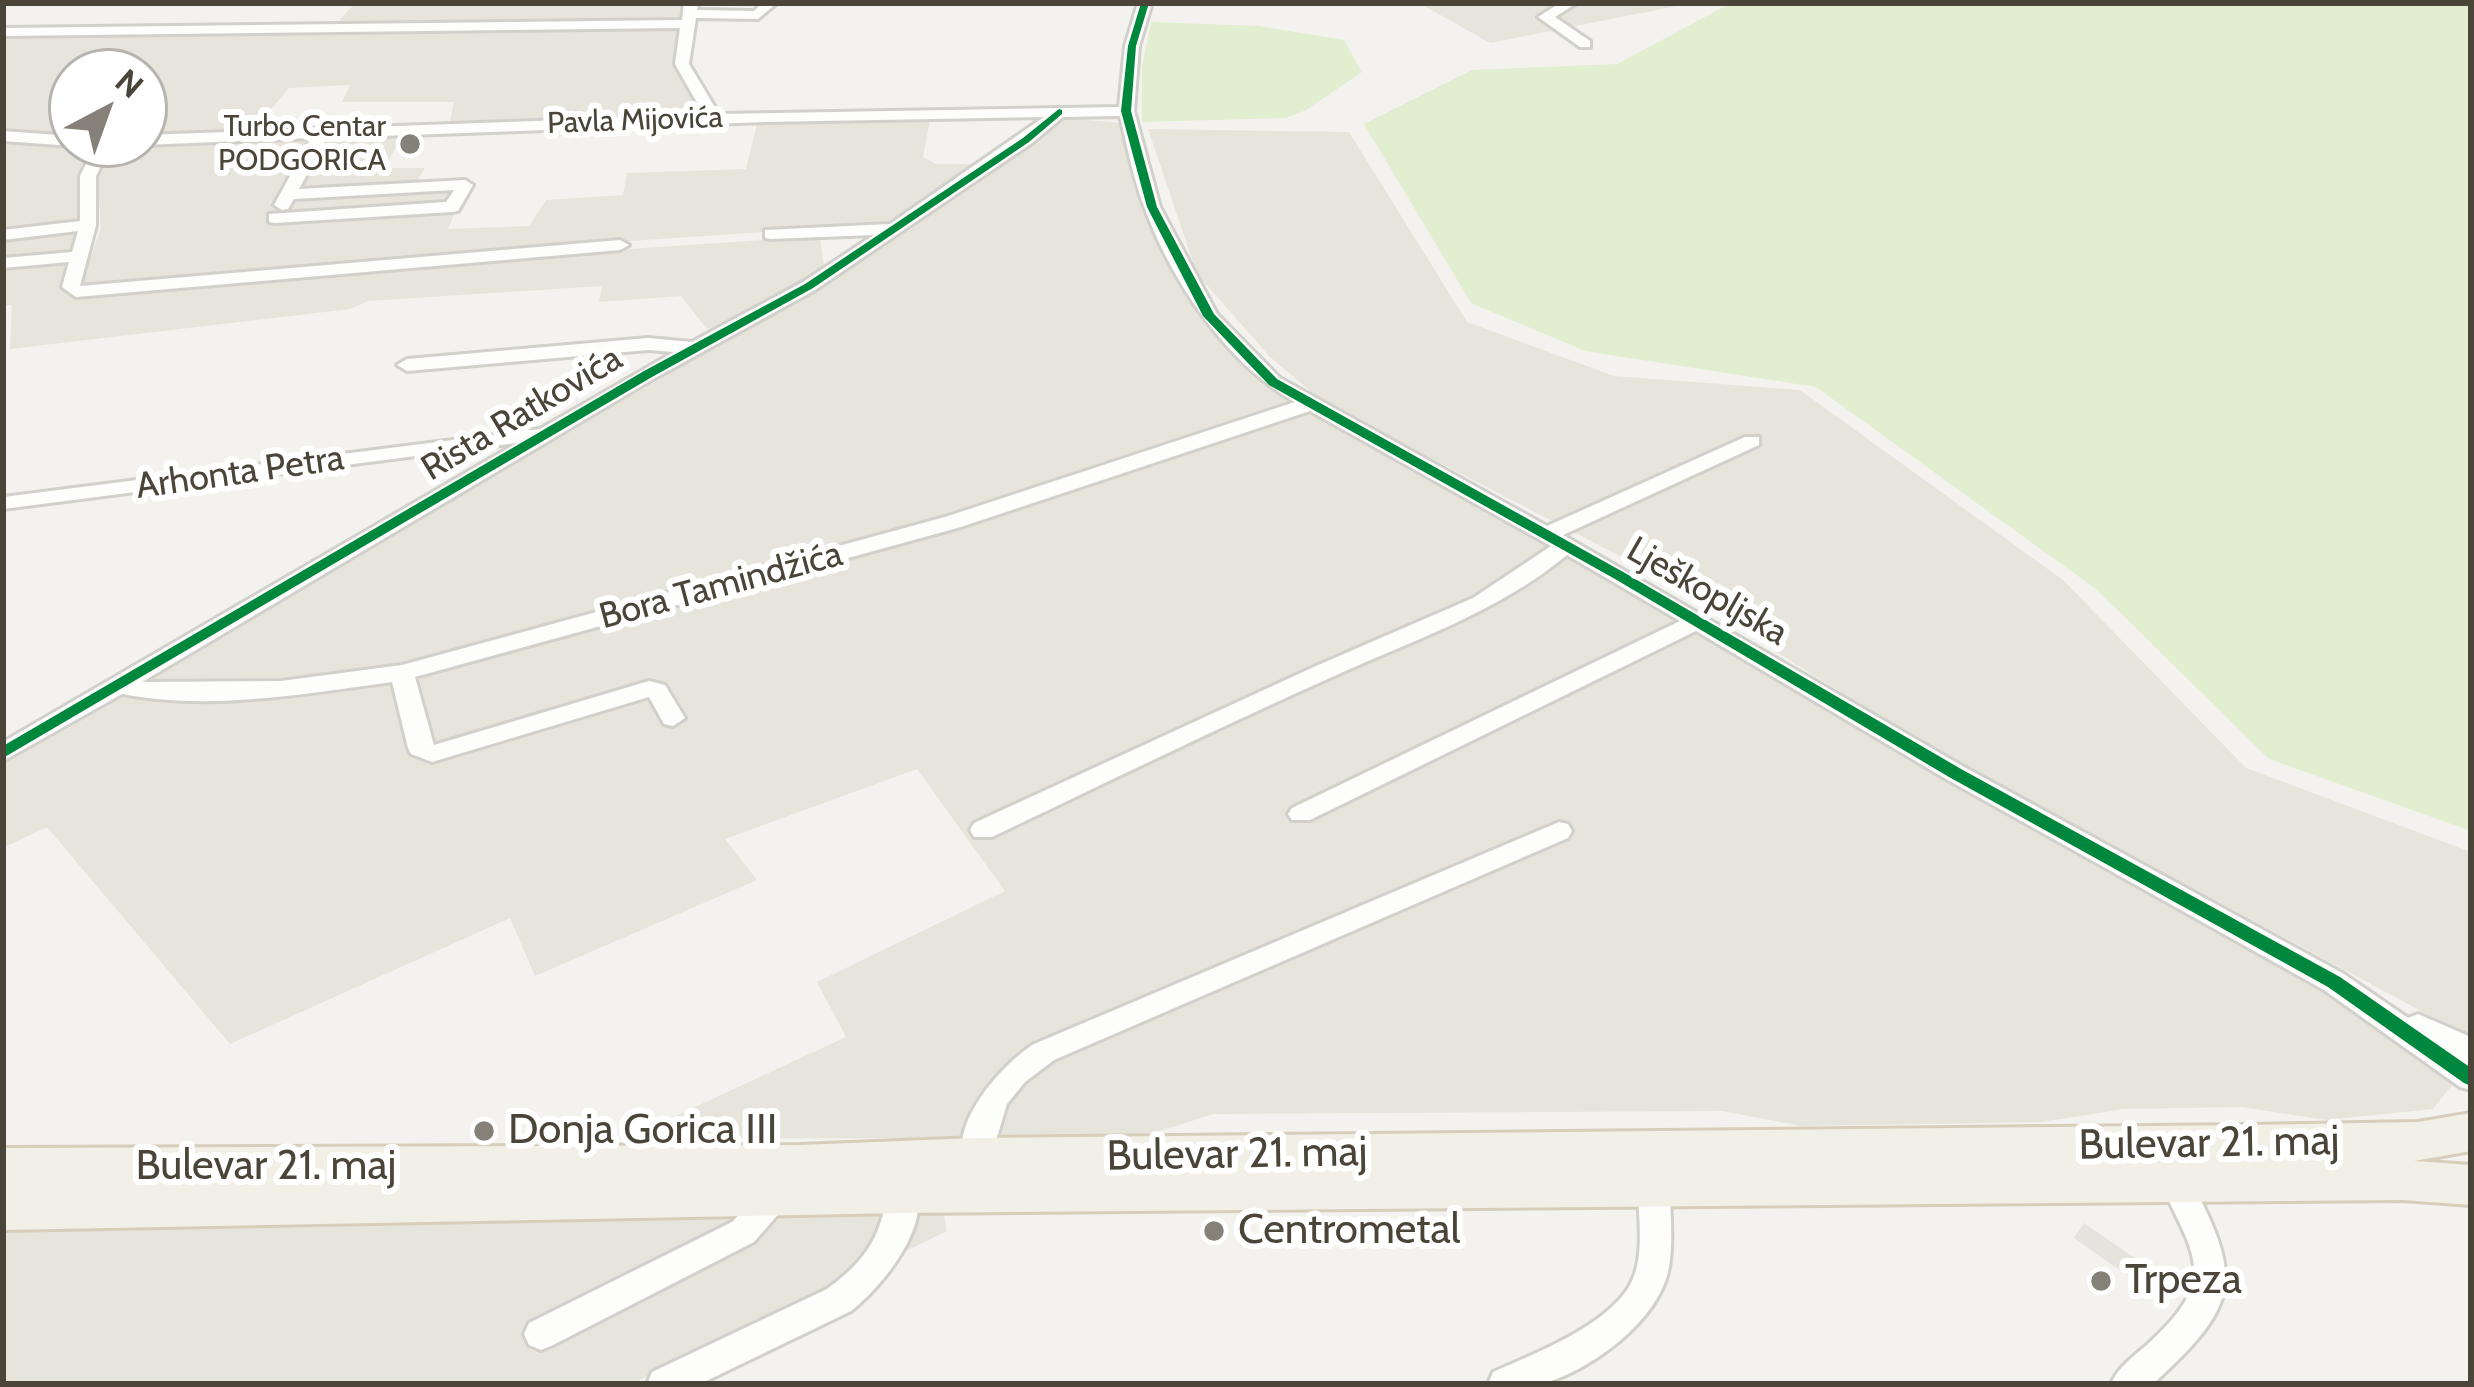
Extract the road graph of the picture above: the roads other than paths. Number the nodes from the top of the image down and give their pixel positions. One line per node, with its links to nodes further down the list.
1 (770, 3): 4 (street)
2 (1145, 3): 7 (street, Lješkopljska)
3 (1570, 3): 6 (street)
4 (691, 14): 5 (street); 9 (street)
5 (3, 32)
6 (1585, 44)
7 (1126, 111): 8 (street, Pavla Mijovića); 25 (street, Lješkopljska)
8 (1059, 112): 9 (street, Pavla Mijovića); 17 (street, Rista Ratkovića)
9 (714, 119): 10 (street, Pavla Mijovića)
10 (322, 132): 13 (street, Pavla Mijovića); 15 (street)
11 (3, 136): 12 (street)
12 (48, 139)
13 (168, 139)
14 (92, 168): 16 (street)
15 (288, 194): 15 (street)
16 (88, 225): 19 (street); 21 (street)
17 (893, 229): 18 (street); 23 (street, Rista Ratkovića)
18 (771, 233)
19 (3, 235)
20 (620, 245): 21 (street)
21 (80, 256): 22 (street)
22 (3, 263)
23 (694, 348): 24 (street); 26 (street, Rista Ratkovića)
24 (407, 365)
25 (1307, 405): 29 (street, Lješkopljska); 31 (street, Bora Tamindžića)
26 (549, 432): 28 (street, Arhonta Petra); 32 (street, Rista Ratkovića)
27 (1753, 441): 29 (street)
28 (3, 503)
29 (1557, 540): 30 (street, Lješkopljska); 36 (street)
30 (1698, 621): 35 (street); 38 (street, Lješkopljska)
31 (402, 674): 32 (street, Bora Tamindžića); 33 (street)
32 (122, 686): 34 (street, Rista Ratkovića)
33 (673, 718)
34 (3, 753)
35 (1301, 814)
36 (983, 830)
37 (1559, 831): 42 (street)
38 (2372, 1005): 39 (street, Lješkopljska); 40 (street, Lješkopljska)
39 (2471, 1050)
40 (2471, 1078)
41 (2471, 1132): 42 (main road, Bulevar 21. maj)
42 (977, 1158): 43 (main road, Bulevar 21. maj)
43 (3, 1168)
44 (2175, 1181): 45 (main road, Bulevar 21. maj); 46 (main road, Bulevar 21. maj); 53 (street)
45 (2471, 1185)
46 (1654, 1187): 47 (main road, Bulevar 21. maj); 52 (street)
47 (903, 1193): 48 (main road, Bulevar 21. maj); 51 (street)
48 (779, 1195): 49 (main road, Bulevar 21. maj); 50 (street)
49 (3, 1209)
50 (541, 1334)
51 (664, 1384)
52 (1505, 1384)
53 (2128, 1384)

